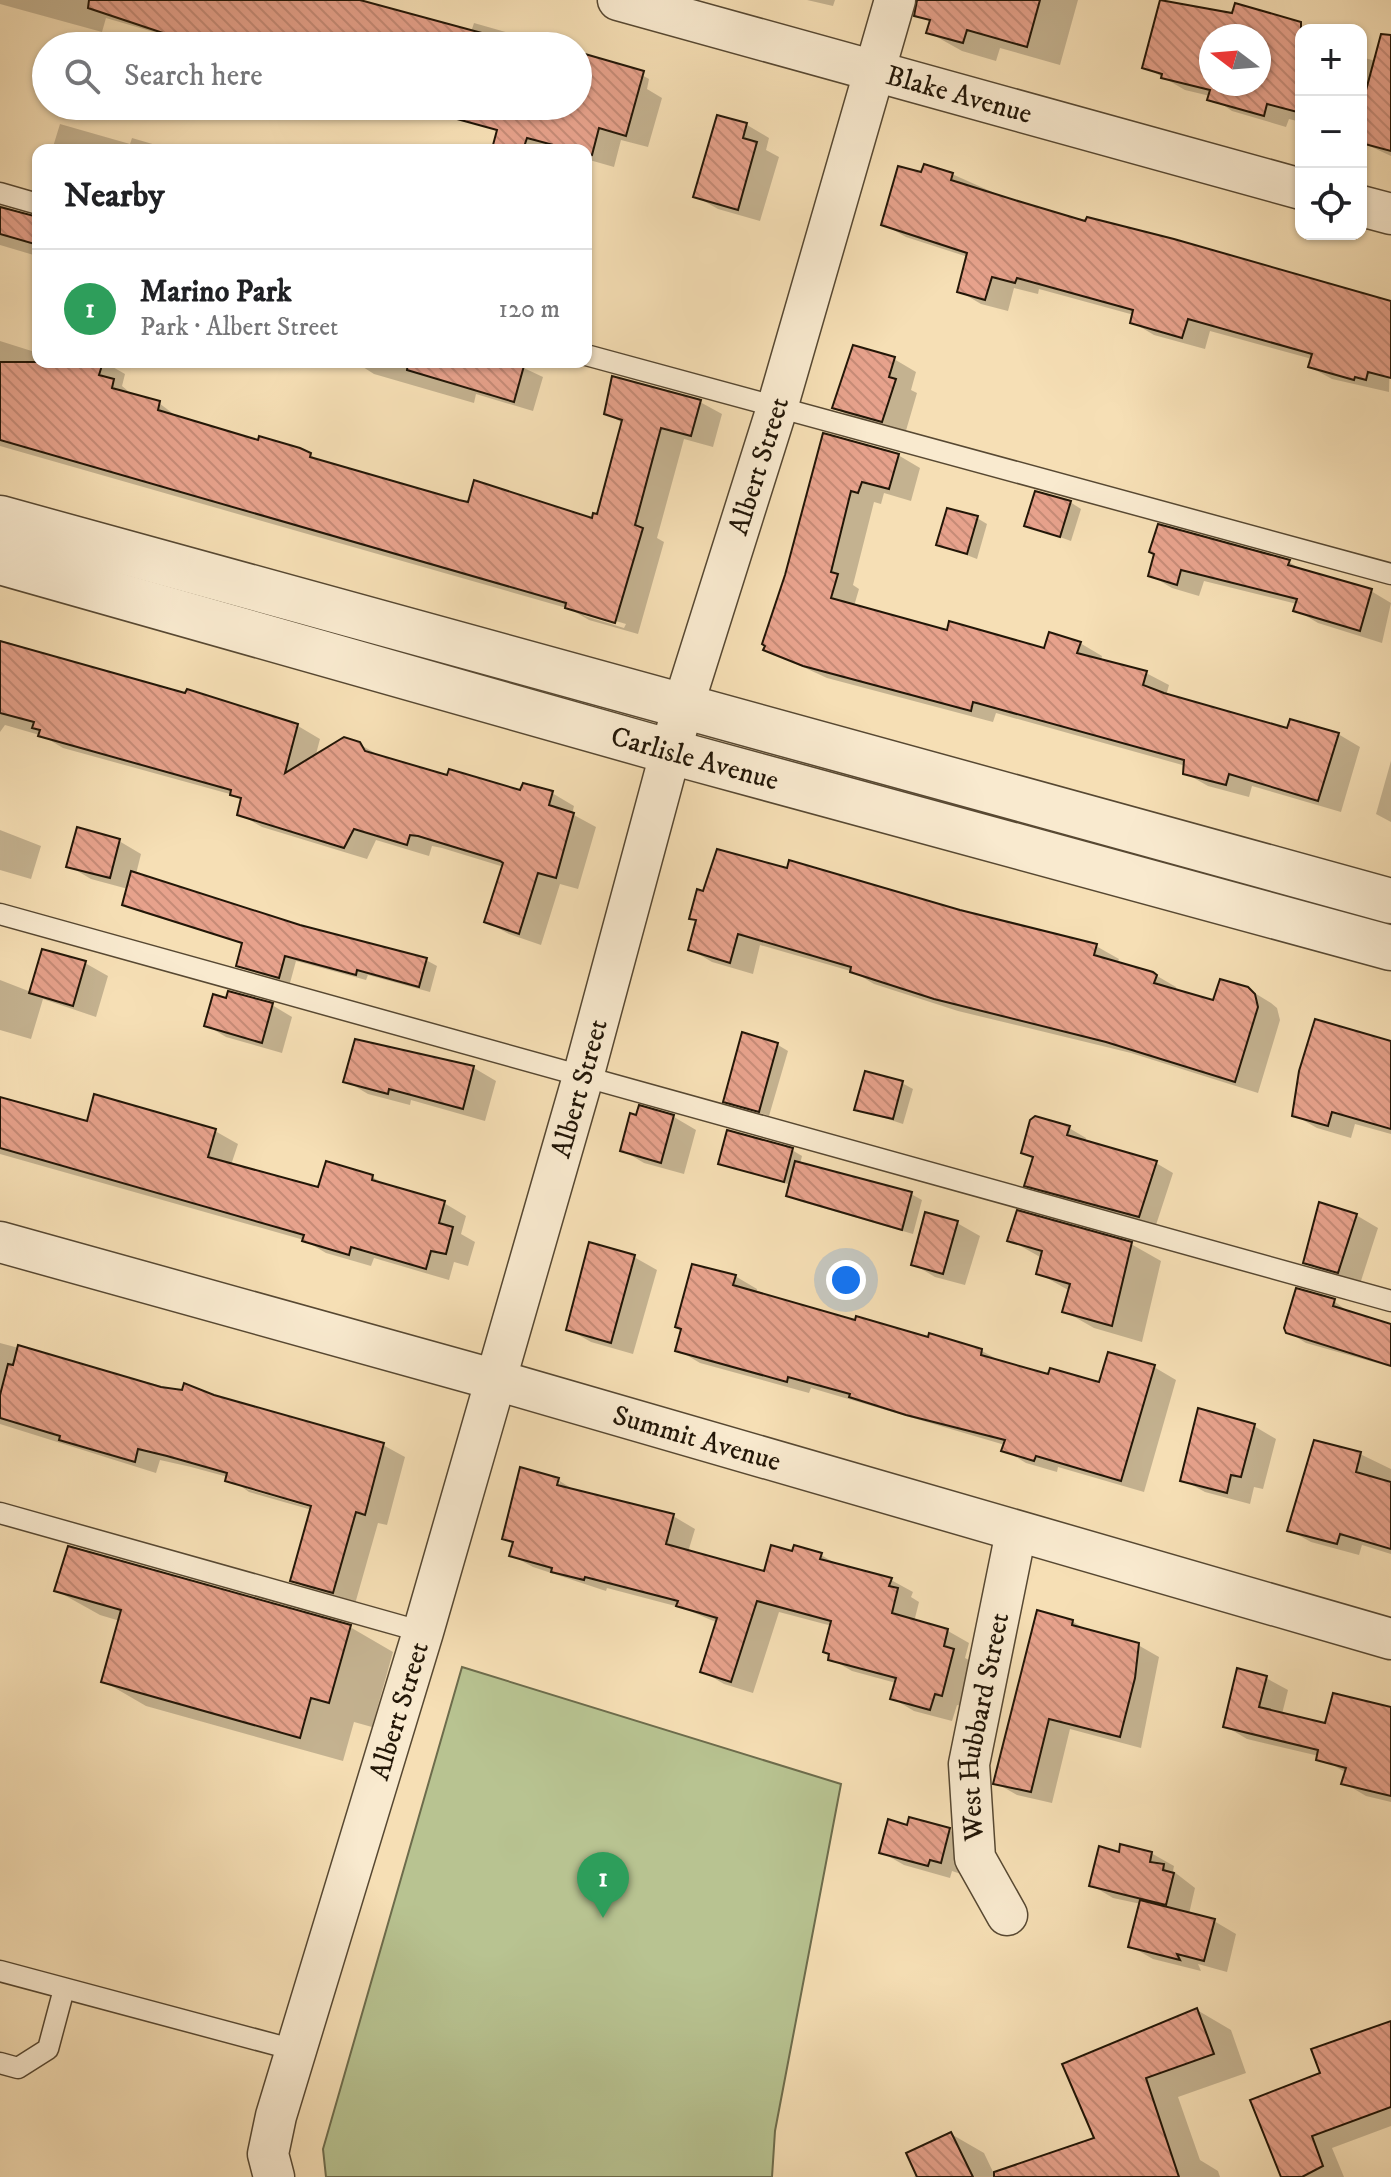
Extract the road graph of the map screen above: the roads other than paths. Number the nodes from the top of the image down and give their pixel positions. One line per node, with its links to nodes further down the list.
1 (895, 0): 3 (street, Albert Street)
2 (628, 1): 3 (street, Blake Avenue)
3 (874, 71): 4 (street, Blake Avenue); 10 (street, Albert Street)
4 (1295, 187)
5 (0, 193): 6 (lane)
6 (32, 202)
7 (1367, 208): 8 (street)
8 (1391, 214)
9 (592, 357): 10 (lane)
10 (777, 408): 13 (lane); 14 (street, Albert Street)
11 (0, 518): 14 (street, Carlisle Avenue)
12 (0, 562): 15 (street, Carlisle Avenue)
13 (1391, 574)
14 (683, 706): 15 (street, Albert Street); 16 (street, Carlisle Avenue)
15 (671, 752): 19 (street, Carlisle Avenue); 21 (street, Albert Street)
16 (1301, 876): 17 (street, Carlisle Avenue); 19 (street)
17 (1391, 901)
18 (0, 914): 21 (lane)
19 (1288, 919): 20 (street, Carlisle Avenue)
20 (1391, 948)
21 (583, 1077): 23 (lane); 24 (street, Albert Street)
22 (0, 1242): 24 (street, Summit Avenue)
23 (1391, 1301)
24 (496, 1380): 26 (street, Summit Avenue); 27 (street, Albert Street)
25 (0, 1513): 27 (lane)
26 (1016, 1532): 28 (street, Summit Avenue); 29 (street, West Hubbard Street)
27 (423, 1632): 32 (street, Albert Street)
28 (1391, 1639)
29 (1007, 1915)
30 (0, 1971): 31 (lane)
31 (64, 1989): 32 (lane); 33 (lane)
32 (295, 2050): 34 (street, Albert Street)
33 (0, 2063)
34 (274, 2177)

